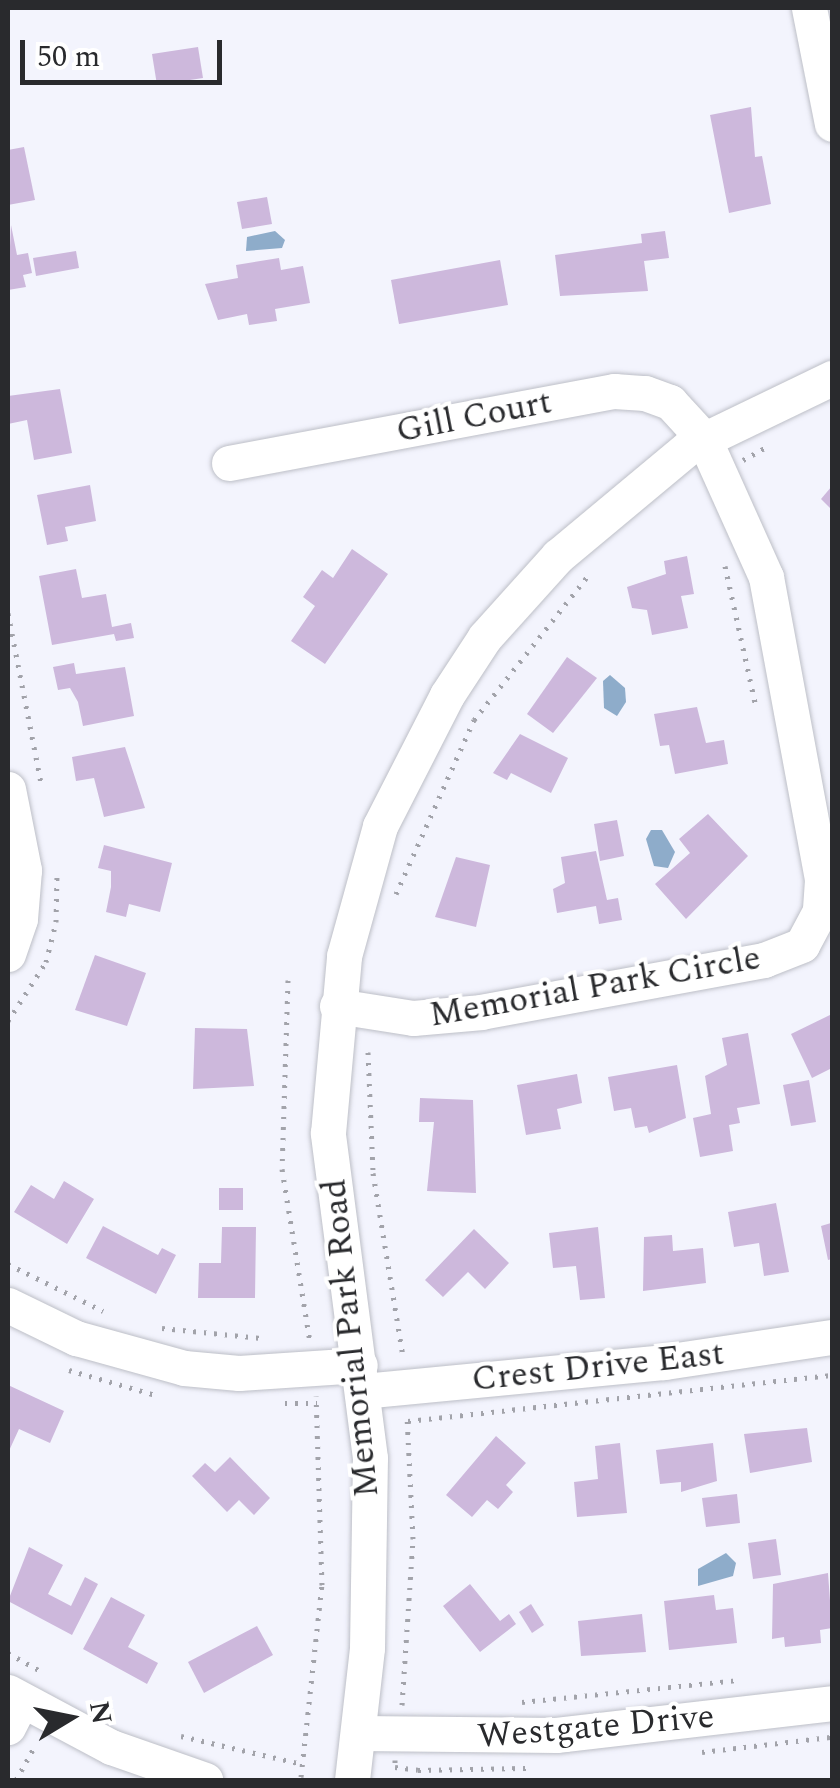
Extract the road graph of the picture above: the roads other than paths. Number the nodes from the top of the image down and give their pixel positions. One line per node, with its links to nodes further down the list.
1 (808, 8): 2 (street)
2 (832, 124)
3 (832, 378): 4 (street)
4 (697, 443): 5 (street, Gill Court); 8 (street, Memorial Park Road); 8 (street, Memorial Park Circle)
5 (229, 462)
6 (8, 789): 7 (street)
7 (8, 954)
8 (353, 1009): 11 (street, Memorial Park Road)
9 (8, 1304): 11 (street, Crest Drive East)
10 (832, 1337): 11 (street, Crest Drive East)
11 (362, 1378): 14 (street, Memorial Park Road)
12 (832, 1703): 14 (street, Westgate Drive)
13 (23, 1707): 15 (street)
14 (359, 1733): 16 (street, Memorial Park Road)
15 (205, 1780)
16 (352, 1780)

